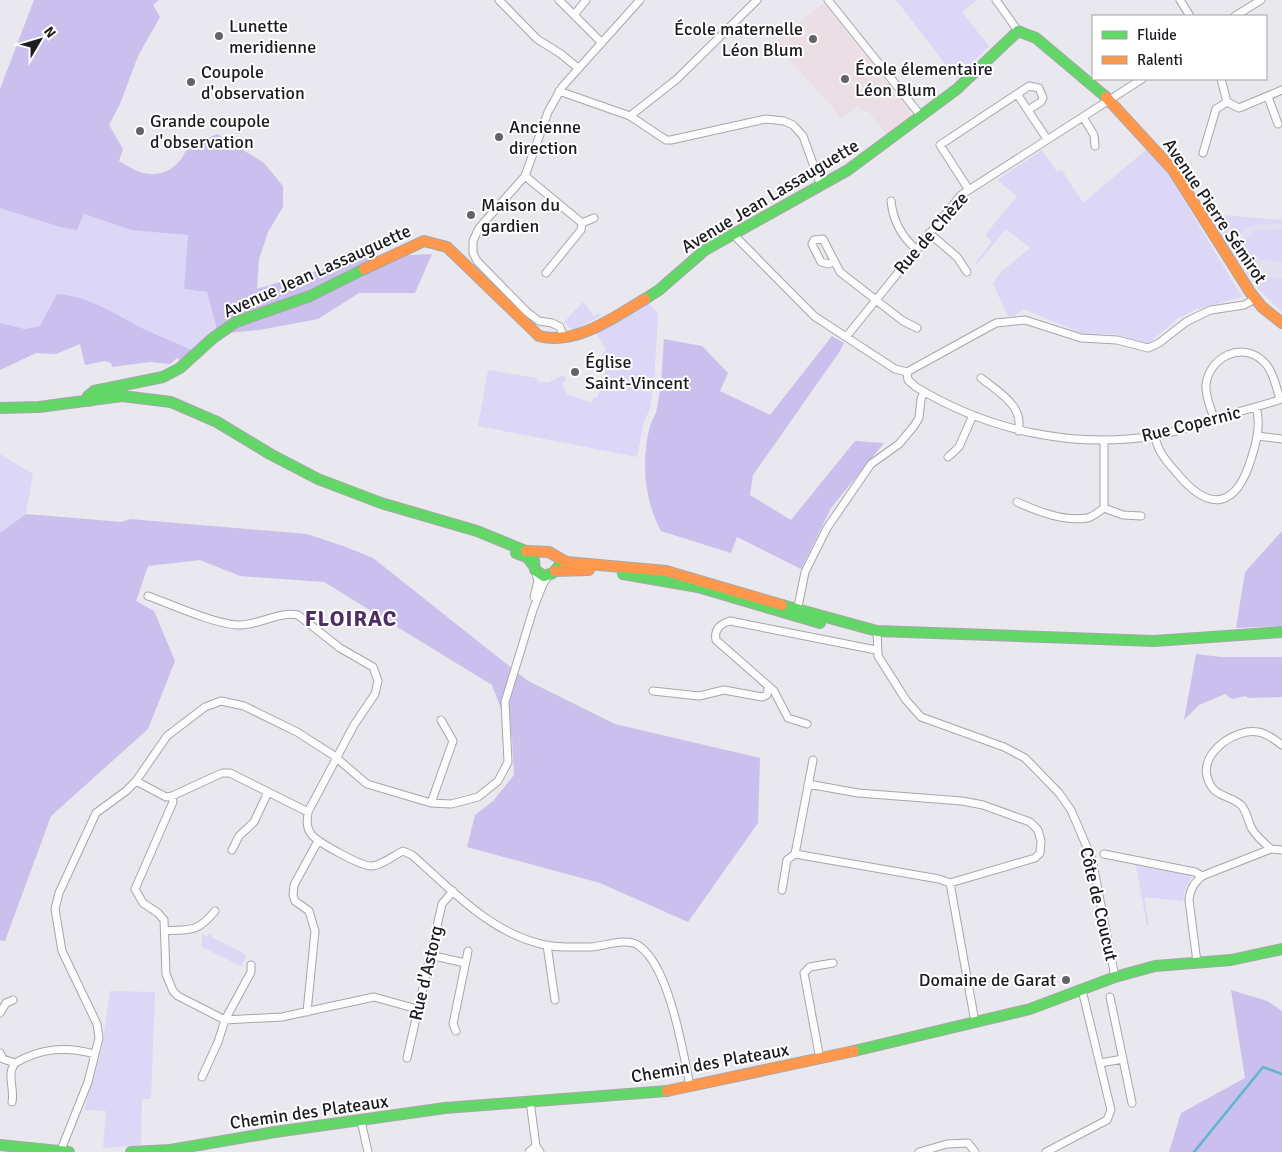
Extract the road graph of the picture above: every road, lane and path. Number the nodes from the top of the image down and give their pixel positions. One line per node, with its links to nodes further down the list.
1 (499, 0): 17 (street)
2 (559, 0): 12 (street)
3 (586, 0): 12 (street)
4 (640, 0): 16 (street)
5 (757, 0): 27 (street)
6 (828, 0): 28 (street)
7 (996, 0): 15 (street, Avenue Pierre Sémirot)
8 (1180, 0): 13 (street)
9 (1256, 0): 11 (street)
10 (1261, 0): 11 (street)
11 (1248, 7): 14 (street)
12 (574, 15): 16 (street)
13 (1189, 15)
14 (1236, 15)
15 (1018, 31): 24 (street, Avenue Pierre Sémirot); 28 (street, Avenue Jean Lassauguette)
16 (602, 43): 17 (street)
17 (578, 68): 21 (street)
18 (1140, 80): 24 (street, Rue de Chèze)
19 (1221, 80): 25 (street)
20 (1282, 90): 23 (street)
21 (559, 91): 27 (street); 34 (street)
22 (1017, 94): 26 (street); 26 (street); 36 (street)
23 (1268, 97): 25 (street); 30 (street)
24 (1109, 99): 29 (street, Rue de Chèze); 46 (street, Avenue Pierre Sémirot)
25 (1227, 102): 33 (street)
26 (1028, 110): 31 (street)
27 (630, 116): 35 (street)
28 (921, 116): 35 (street, Avenue Jean Lassauguette)
29 (1083, 117): 31 (street, Rue de Chèze); 32 (street)
30 (1278, 124)
31 (1047, 139): 36 (street, Rue de Chèze)
32 (1096, 146)
33 (1203, 153)
34 (525, 176): 39 (street); 51 (street)
35 (821, 186): 41 (street, Avenue Jean Lassauguette)
36 (969, 190): 40 (street, Rue de Chèze)
37 (891, 202): 42 (street)
38 (594, 218): 39 (street)
39 (582, 222): 45 (street)
40 (929, 233): 42 (street, Rue de Chèze); 44 (street)
41 (733, 234): 50 (street); 51 (street, Avenue Jean Lassauguette)
42 (916, 249): 47 (street, Rue de Chèze)
43 (834, 260): 47 (street)
44 (967, 272)
45 (546, 273)
46 (1255, 299): 48 (street, Avenue Pierre Sémirot); 52 (street)
47 (875, 300): 49 (street); 50 (street, Rue de Chèze)
48 (1282, 323)
49 (917, 328)
50 (846, 336): 52 (street)
51 (564, 338): 56 (street, Avenue Jean Lassauguette)
52 (907, 372): 54 (street, Rue Copernic)
53 (981, 378): 61 (street)
54 (924, 392): 59 (street, Rue Copernic); 76 (street)
55 (1281, 399): 57 (street, Rue Copernic); 60 (street)
56 (89, 401): 58 (street); 70 (street); 72 (street)
57 (1256, 407): 60 (street, Rue Copernic); 63 (street)
58 (0, 408)
59 (973, 415): 61 (street, Rue Copernic); 66 (street)
60 (1214, 419): 62 (street, Rue Copernic)
61 (1018, 431): 65 (street, Rue Copernic)
62 (1155, 436): 63 (street); 65 (street, Rue Copernic)
63 (1257, 436): 64 (street)
64 (1282, 439)
65 (1104, 441): 68 (street)
66 (948, 457)
67 (1017, 502): 68 (street)
68 (1104, 508): 69 (street)
69 (1141, 516)
70 (541, 552): 71 (street); 72 (street)
71 (556, 556): 73 (street); 76 (street)
72 (535, 568): 73 (street); 75 (street)
73 (552, 573): 75 (street); 76 (street)
74 (148, 596): 85 (street)
75 (532, 610): 91 (street)
76 (797, 613): 78 (street)
77 (1282, 632): 78 (street)
78 (877, 634): 79 (street)
79 (876, 650): 80 (street); 113 (street, Côte de Coucut)
80 (768, 688): 81 (street); 83 (street)
81 (653, 690)
82 (442, 720): 91 (street)
83 (807, 724)
84 (1282, 745): 94 (street)
85 (337, 760): 87 (street); 91 (street); 92 (street)
86 (813, 760): 88 (street)
87 (136, 781): 90 (street); 125 (street)
88 (808, 784): 97 (street); 100 (street)
89 (268, 792): 90 (street); 92 (street); 95 (street)
90 (172, 796): 104 (street)
91 (431, 803)
92 (308, 812): 93 (street)
93 (318, 841): 102 (street); 119 (street)
94 (1271, 849): 96 (street); 99 (street)
95 (232, 850)
96 (1282, 850)
97 (795, 854): 100 (street); 101 (street)
98 (1104, 854): 99 (street)
99 (1202, 876): 109 (street)
100 (950, 882): 122 (street)
101 (782, 890)
102 (453, 891): 105 (street); 108 (street, Rue d'Astorg)
103 (215, 911): 104 (street)
104 (165, 932): 121 (street)
105 (547, 945): 117 (street); 132 (street)
106 (1282, 950): 109 (street, Chemin des Plateaux)
107 (468, 951): 110 (street)
108 (430, 955): 110 (street); 118 (street, Rue d'Astorg)
109 (1197, 962): 113 (street, Chemin des Plateaux)
110 (465, 963): 123 (street)
111 (833, 963): 127 (street)
112 (251, 965): 121 (street)
113 (1115, 977): 114 (street, Chemin des Plateaux)
114 (1082, 990): 122 (street, Chemin des Plateaux); 130 (street)
115 (1110, 997): 128 (street)
116 (13, 1000): 120 (street)
117 (555, 1000)
118 (416, 1009): 119 (street); 126 (street, Rue d'Astorg)
119 (307, 1012): 121 (street)
120 (0, 1013)
121 (225, 1020): 131 (street)
122 (975, 1022): 127 (street, Chemin des Plateaux)
123 (456, 1031)
124 (0, 1053): 129 (street)
125 (95, 1054): 129 (street); 139 (street)
126 (407, 1058)
127 (820, 1059): 132 (street, Chemin des Plateaux)
128 (1123, 1059): 130 (street); 135 (street)
129 (15, 1063): 134 (street)
130 (1100, 1063): 145 (street)
131 (202, 1077)
132 (690, 1086): 133 (street, Chemin des Plateaux)
133 (530, 1101): 136 (street, Chemin des Plateaux); 138 (street)
134 (12, 1102)
135 (1132, 1103)
136 (362, 1121): 140 (street, Chemin des Plateaux); 141 (street)
137 (0, 1145): 139 (street)
138 (538, 1149): 142 (street)
139 (65, 1152)
140 (131, 1152)
141 (368, 1152)
142 (529, 1152)
143 (919, 1152): 144 (street)
144 (975, 1152)
145 (1046, 1152)

